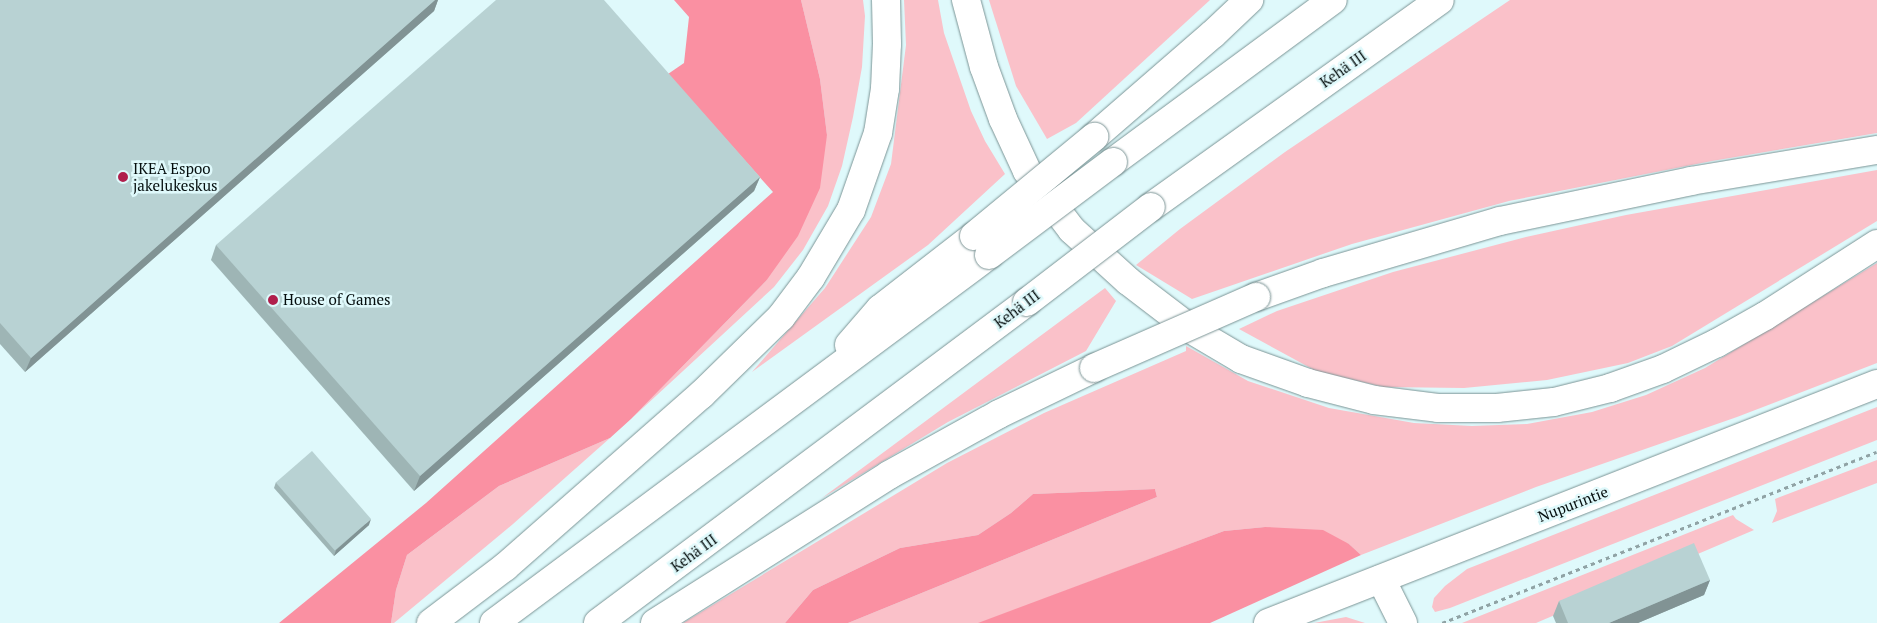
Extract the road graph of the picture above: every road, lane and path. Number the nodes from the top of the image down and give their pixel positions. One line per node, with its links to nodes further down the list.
1 (886, 0): 12 (main road)
2 (966, 0): 7 (main road)
3 (1249, 0): 8 (main road, bridge)
4 (1333, 0): 8 (main road, bridge)
5 (1440, 0): 14 (main road, Kehä III, bridge)
6 (1877, 150): 15 (main road, bridge)
7 (1877, 244)
8 (982, 246): 13 (main road)
9 (1877, 384): 11 (main road, Nupurintie)
10 (1877, 452): 18 (path)
11 (1381, 579): 16 (main road, Nupurintie); 17 (main road)
12 (431, 623)
13 (494, 623)
14 (598, 623)
15 (654, 623)
16 (1268, 623)
17 (1403, 623)
18 (1442, 623)

